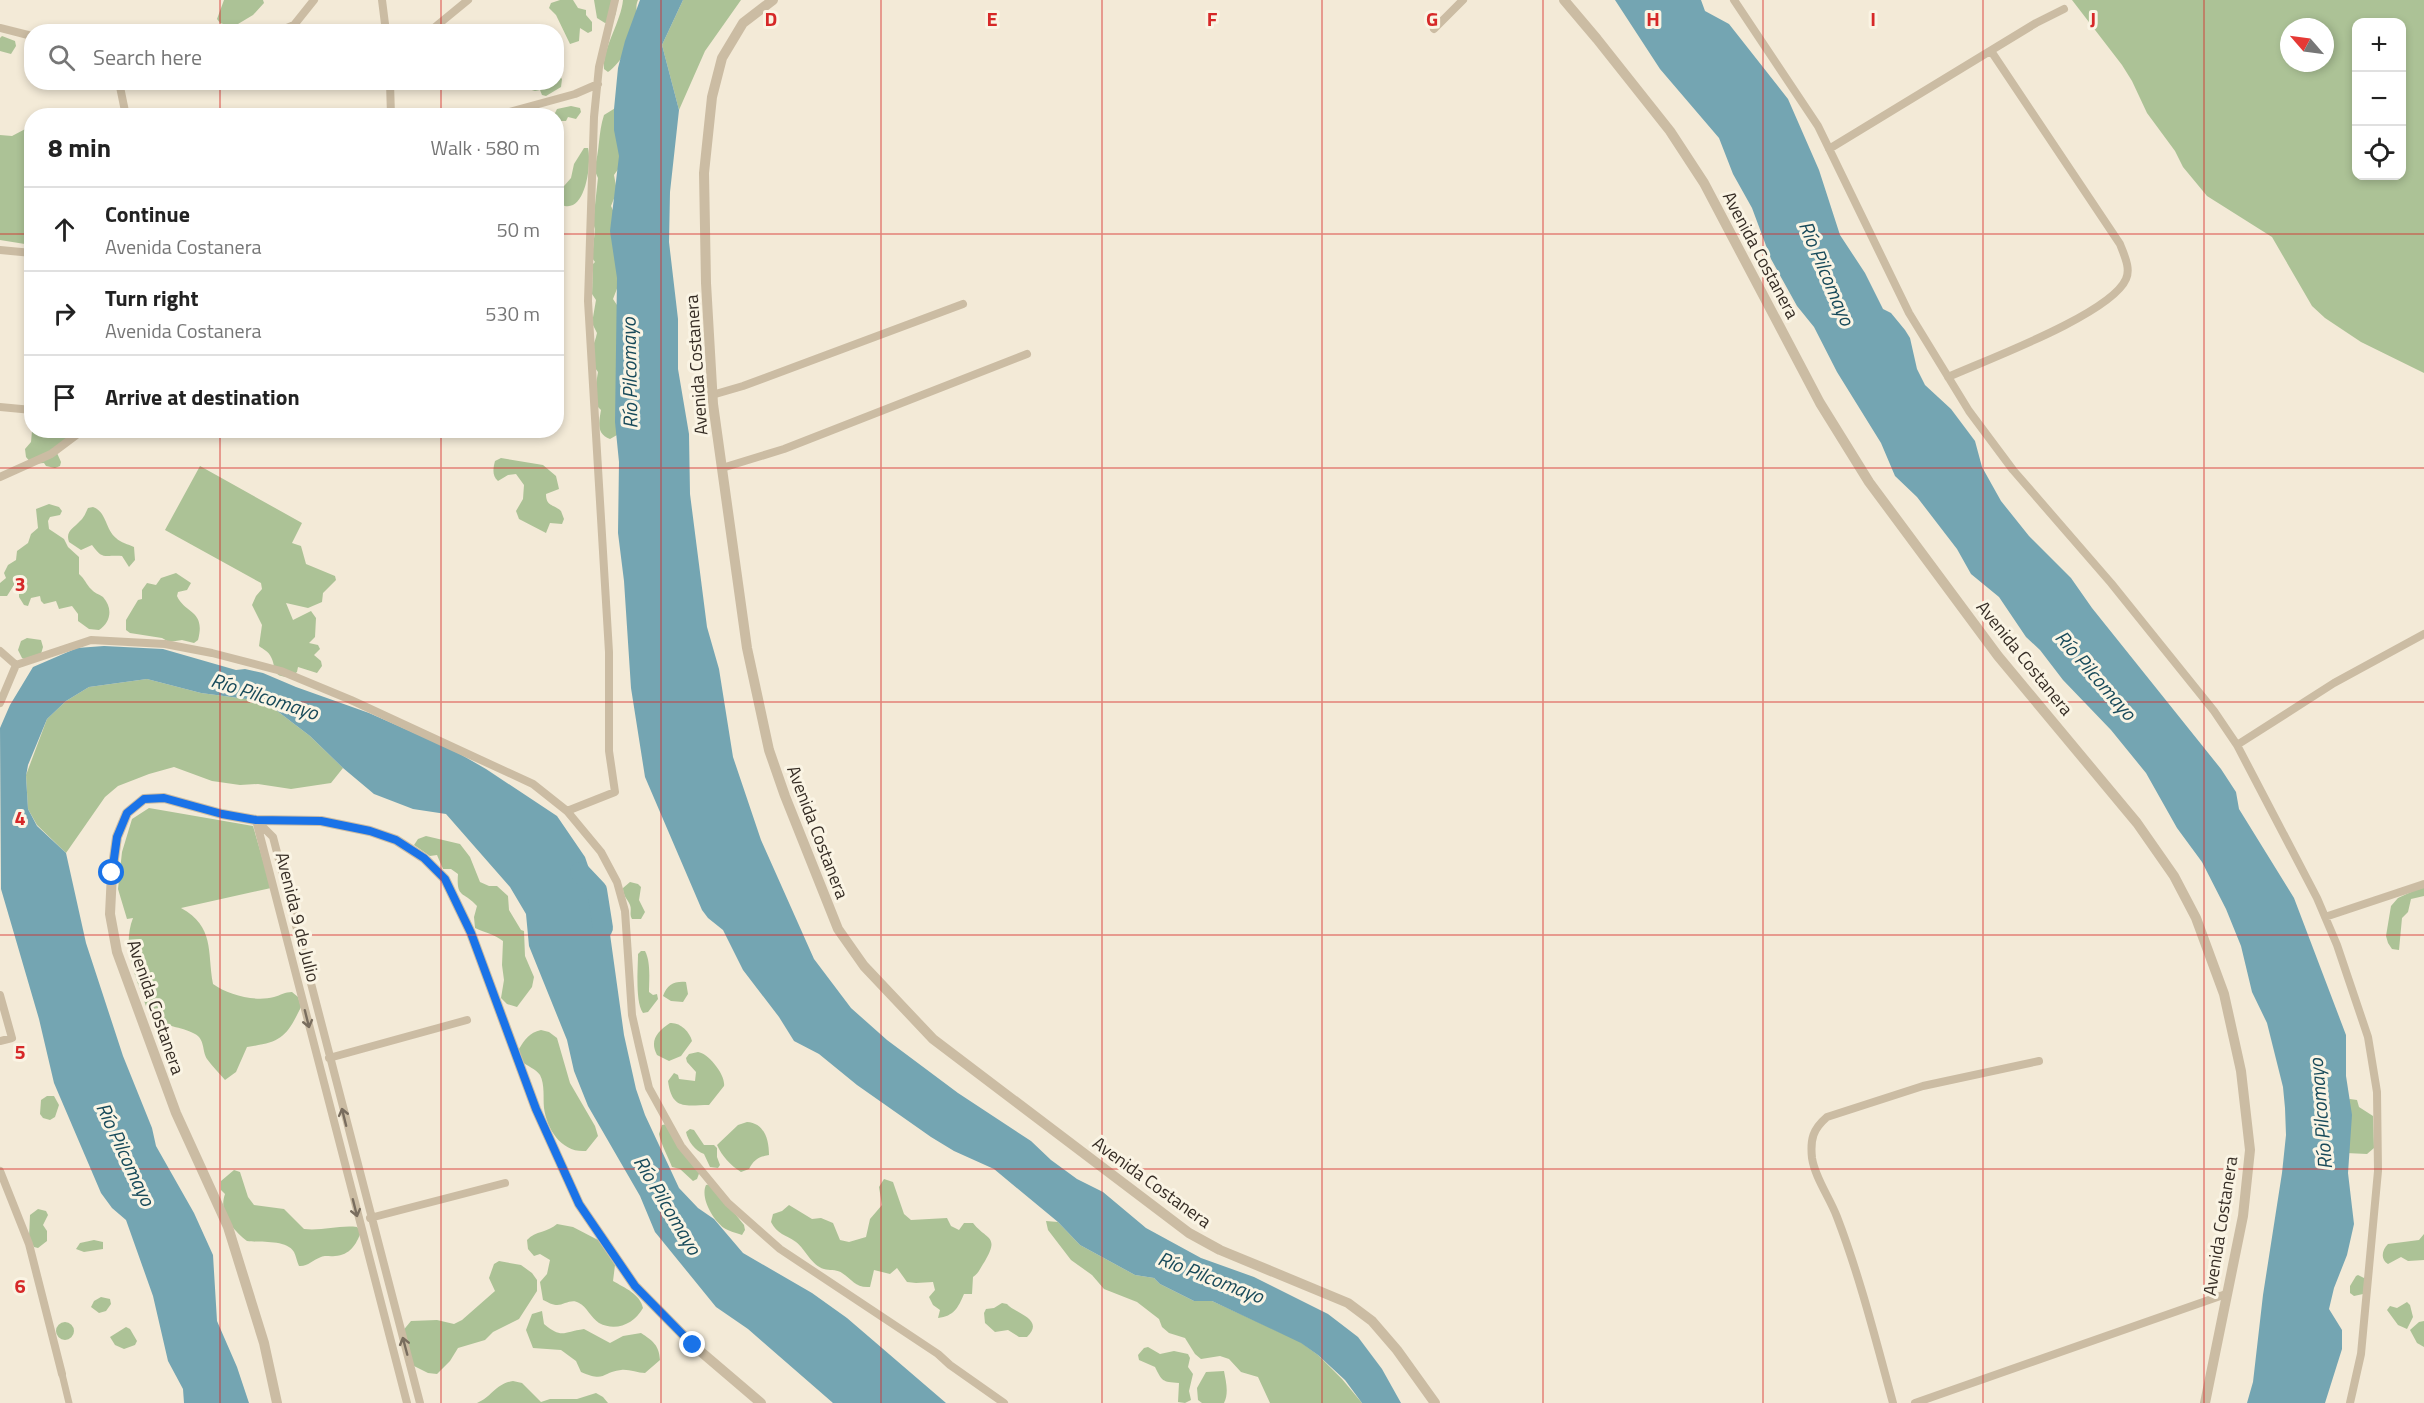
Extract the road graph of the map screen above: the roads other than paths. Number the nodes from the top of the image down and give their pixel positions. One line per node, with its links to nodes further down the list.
1 (314, 0): 10 (street)
2 (382, 0): 11 (street)
3 (468, 0): 12 (street)
4 (615, 0): 17 (street)
5 (772, 0): 29 (street, Avenida Costanera)
6 (1463, 0): 14 (street)
7 (1564, 0): 54 (street, Avenida Costanera)
8 (1734, 0): 23 (street)
9 (2064, 9): 16 (street)
10 (295, 24)
11 (385, 24)
12 (439, 24)
13 (0, 28): 15 (street)
14 (1434, 29)
15 (24, 34)
16 (1991, 51): 23 (street); 28 (street)
17 (598, 84): 22 (street); 40 (street)
18 (121, 90): 20 (street)
19 (390, 90): 21 (street)
20 (124, 108)
21 (391, 108)
22 (524, 108)
23 (1828, 149): 28 (street)
24 (0, 250): 25 (street)
25 (24, 252)
26 (963, 304): 29 (street)
27 (1027, 354): 33 (street)
28 (1948, 377): 39 (street)
29 (712, 395): 33 (street, Avenida Costanera)
30 (0, 407): 31 (street)
31 (24, 409)
32 (72, 438): 34 (street)
33 (722, 468): 62 (street, Avenida Costanera)
34 (0, 477)
35 (2424, 634): 39 (street)
36 (0, 651): 37 (street)
37 (16, 665): 38 (street); 40 (street)
38 (0, 703)
39 (2237, 745): 43 (street)
40 (567, 812): 61 (street)
41 (256, 820): 47 (street, Avenida 9 de Julio); 50 (street, Avenida 9 de Julio, one-way to 50); 56 (street, Avenida Costanera); 58 (street, Avenida Costanera)
42 (2424, 884): 43 (street)
43 (2325, 917): 66 (street)
44 (0, 995): 46 (street)
45 (467, 1020): 47 (street)
46 (0, 1041)
47 (329, 1058): 49 (street, Avenida 9 de Julio, one-way to 47)
48 (2039, 1061): 63 (street)
49 (351, 1141): 50 (street); 53 (street, Avenida 9 de Julio)
50 (339, 1144): 59 (street, Avenida 9 de Julio, one-way to 59)
51 (0, 1171): 55 (street)
52 (505, 1183): 53 (street)
53 (370, 1218): 60 (street, Avenida 9 de Julio, one-way to 53)
54 (2226, 1294): 64 (street); 65 (street, Avenida Costanera)
55 (62, 1374): 57 (street)
56 (754, 1401)
57 (69, 1403)
58 (277, 1403)
59 (407, 1403)
60 (420, 1403)
61 (1004, 1403)
62 (1435, 1403)
63 (1893, 1403)
64 (1916, 1403)
65 (2205, 1403)
66 (2350, 1403)

